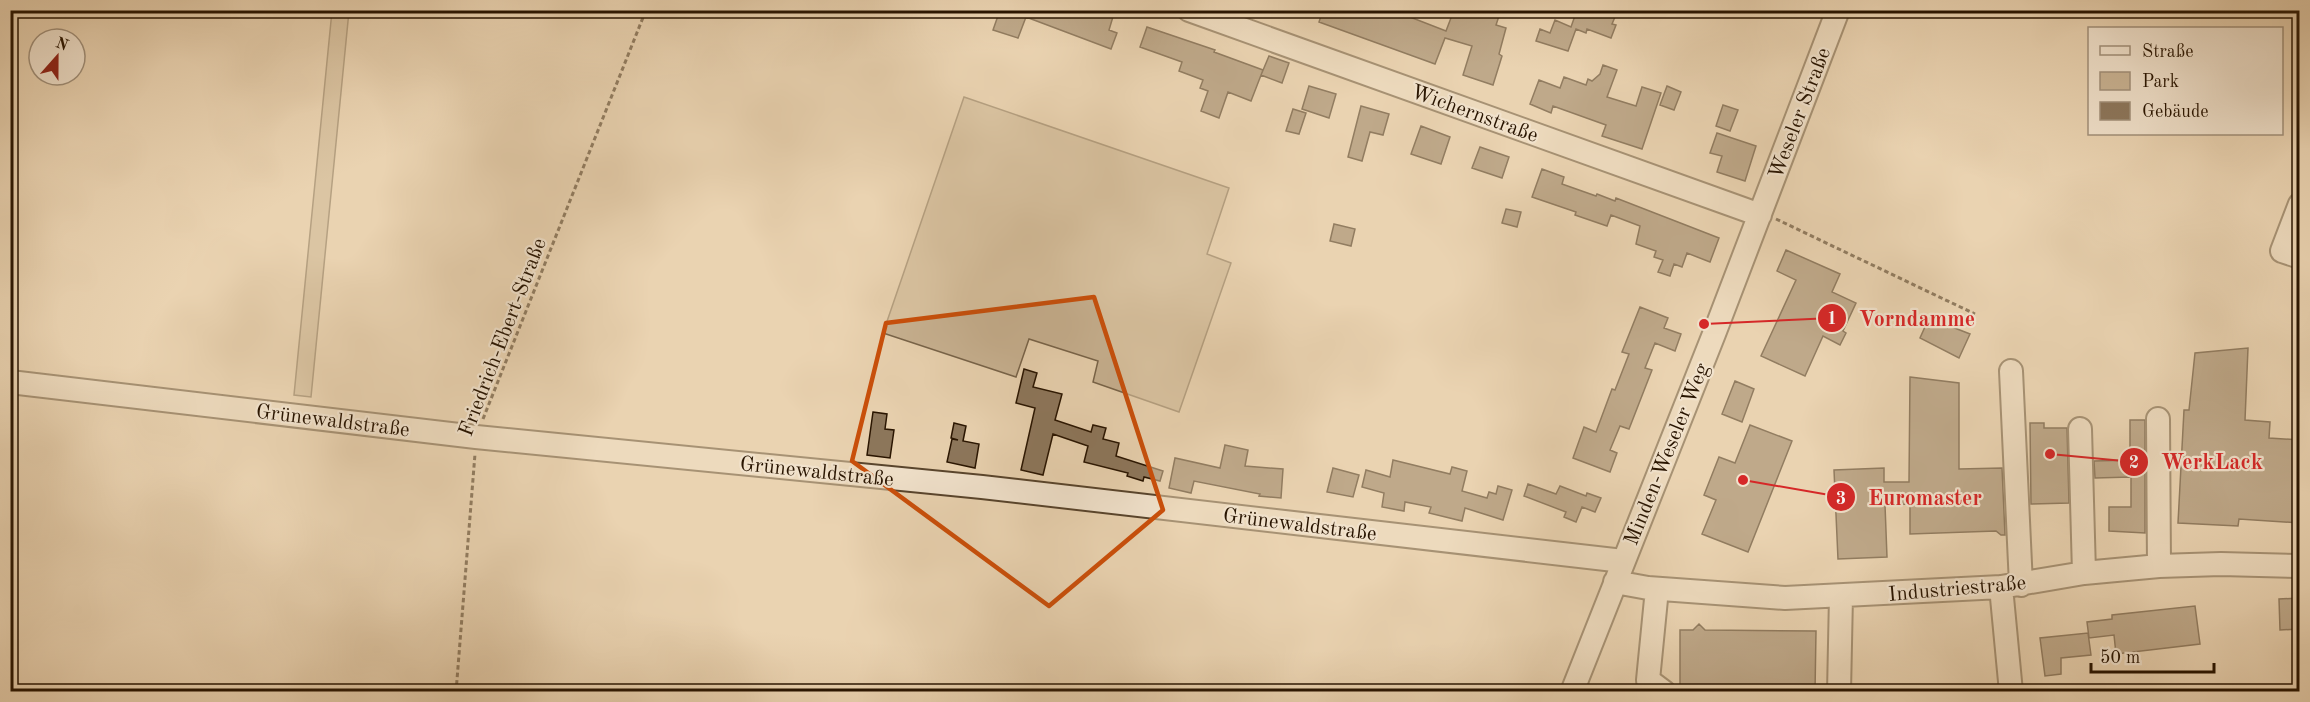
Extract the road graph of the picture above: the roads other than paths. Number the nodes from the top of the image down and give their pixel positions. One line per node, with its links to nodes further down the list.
1 (1189, 10): 4 (street, Wichernstraße)
2 (1838, 10): 4 (street, Weseler Straße)
3 (2298, 213): 5 (street)
4 (1761, 214): 12 (street, Minden-Weseler Weg)
5 (2300, 257)
6 (2011, 371): 14 (street)
7 (10, 382): 12 (street, Grünewaldstraße)
8 (2158, 419): 10 (street)
9 (2080, 429): 13 (street)
10 (2159, 566): 11 (street, Industriestraße); 13 (street, Industriestraße)
11 (2300, 566)
12 (1619, 572): 15 (street, Industriestraße); 17 (street, Minden-Weseler Weg)
13 (2084, 573): 14 (street, Industriestraße)
14 (2011, 586): 16 (street, Industriestraße); 20 (street)
15 (1657, 589): 16 (street, Industriestraße); 18 (street)
16 (1841, 596): 19 (street)
17 (1572, 692)
18 (1664, 692)
19 (1839, 692)
20 (2011, 692)

